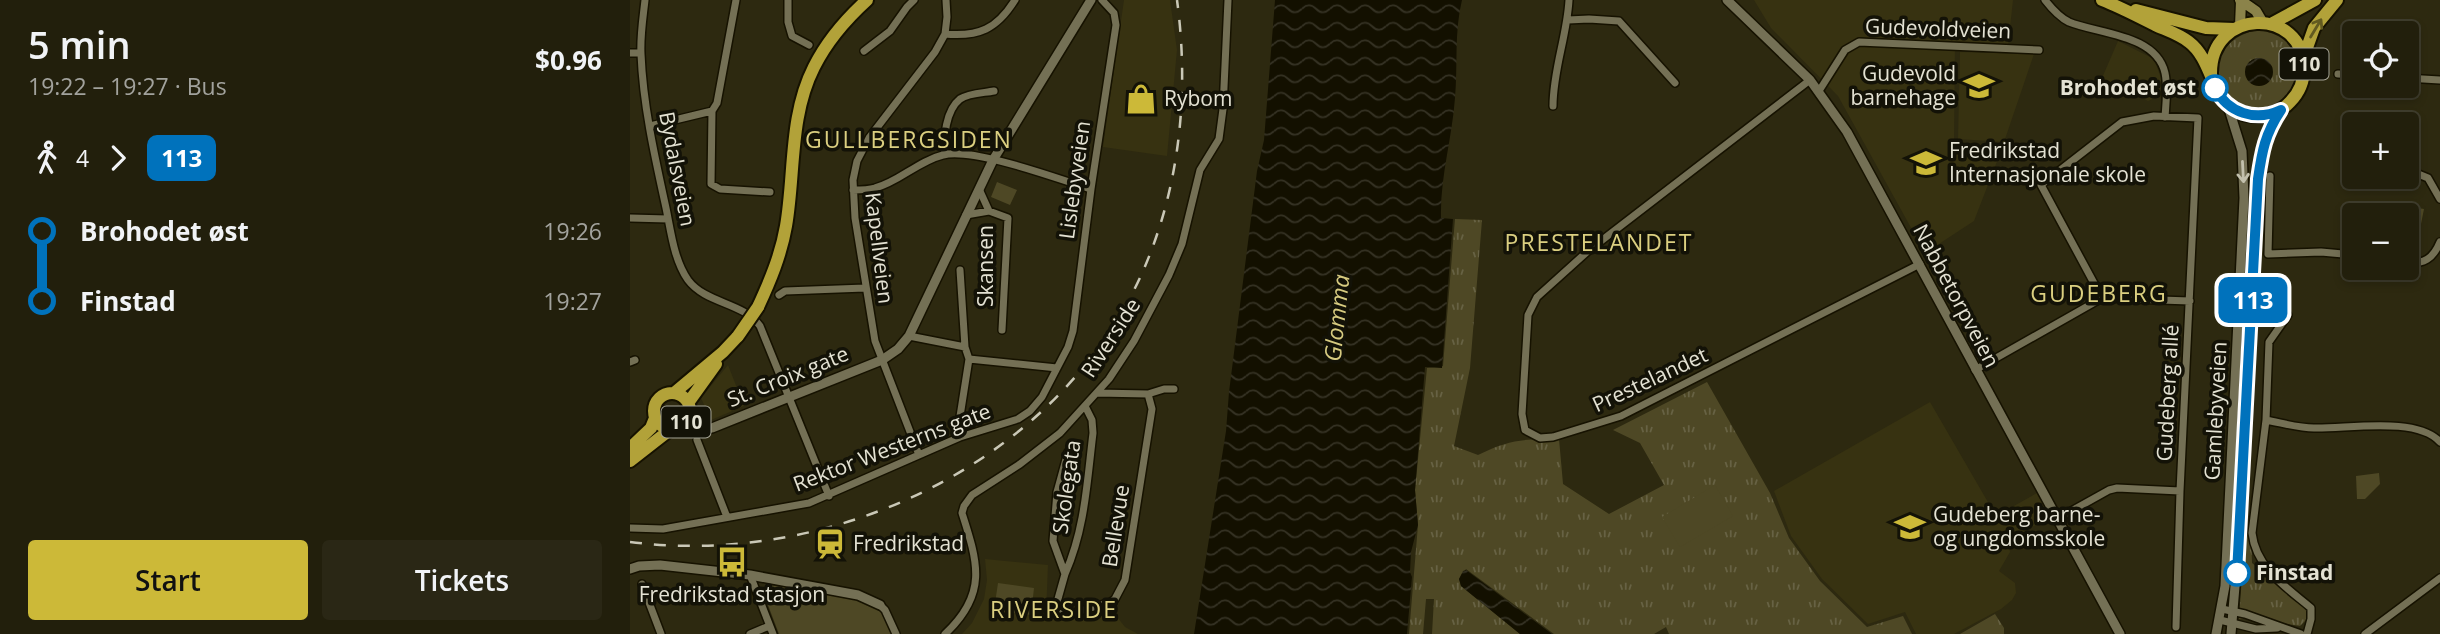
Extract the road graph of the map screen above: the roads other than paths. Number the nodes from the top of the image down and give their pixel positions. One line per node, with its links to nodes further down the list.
1 (645, 0): 27 (street, Bydalsveien)
2 (736, 0): 41 (street)
3 (788, 0): 23 (street)
4 (867, 0): 70 (highway, 110, bridge)
5 (914, 0): 25 (street)
6 (946, 0): 22 (street)
7 (1015, 0): 22 (street)
8 (1091, 0): 45 (street)
9 (1102, 0): 49 (street, Lislebyveien)
10 (1228, 0): 77 (street, Riverside)
11 (1569, 0): 19 (street)
12 (1727, 0): 33 (street, Nabbetorpveien)
13 (2045, 0): 42 (street)
14 (2102, 0): 18 (highway, 110)
15 (2241, 0): 20 (main road); 21 (main road)
16 (2315, 0): 20 (highway, 110)
17 (2337, 0): 28 (highway, 110, one-way to 17)
18 (2120, 7): 21 (highway, 110); 29 (highway, 110)
19 (1568, 20): 35 (street); 38 (street)
20 (2267, 24): 21 (highway, 110); 28 (highway, 110)
21 (2237, 27): 29 (highway)
22 (945, 34): 50 (street, Kapellveien)
23 (809, 45)
24 (2039, 50): 37 (street, Gudevoldveien)
25 (864, 51)
26 (630, 52): 27 (street)
27 (641, 53): 43 (street, Bydalsveien)
28 (2303, 60): 40 (highway, 110)
29 (2211, 74): 39 (highway, 110)
30 (2338, 74): 31 (street)
31 (2342, 74)
32 (2419, 79): 34 (street)
33 (1810, 80): 37 (street, Nabbetorpveien); 59 (street, Prestelandet)
34 (2440, 80)
35 (1675, 83)
36 (994, 90): 44 (street)
37 (1819, 91): 59 (street, Nabbetorpveien)
38 (1553, 106)
39 (2228, 106): 40 (highway, 110); 104 (street, Gamlebyveien, one-way to 104)
40 (2281, 110): 105 (street, Gamlebyveien)
41 (712, 111): 43 (street); 51 (street)
42 (2165, 117): 64 (street); 65 (street, Gudeberg allé)
43 (650, 126): 56 (street, Bydalsveien)
44 (945, 154): 45 (street); 50 (street)
45 (993, 160): 48 (street); 49 (street)
46 (2419, 173): 52 (street)
47 (2270, 176): 58 (street)
48 (979, 189): 53 (street, Skansen); 54 (street)
49 (1091, 189): 73 (street, Lislebyveien)
50 (853, 190): 62 (street, Kapellveien)
51 (770, 192)
52 (2440, 199)
53 (989, 211): 54 (street, Skansen); 67 (street, Skansen)
54 (966, 215): 68 (street)
55 (630, 218): 56 (street)
56 (668, 219): 79 (street, Bydalsveien)
57 (2440, 242): 60 (street)
58 (2342, 254)
59 (1920, 264): 74 (street, Nabbetorpveien)
60 (2419, 264)
61 (960, 270): 69 (street)
62 (865, 288): 63 (street); 72 (street, Kapellveien)
63 (779, 295)
64 (2102, 298): 65 (street); 74 (street)
65 (2190, 302): 93 (street, Gudeberg allé)
66 (2288, 315): 83 (street)
67 (1002, 330)
68 (909, 336): 69 (street); 72 (street, St. Croix gate)
69 (965, 347): 71 (street)
70 (723, 352): 76 (highway, 110); 81 (highway, 110)
71 (969, 359): 73 (street); 86 (street)
72 (882, 360): 79 (street, St. Croix gate); 91 (street, Kapellveien)
73 (1057, 368): 86 (street, Rektor Westerns gate)
74 (1975, 370): 96 (street, Nabbetorpveien)
75 (1174, 389): 78 (street)
76 (674, 393): 81 (highway, 110); 82 (highway, 110)
77 (1097, 393): 78 (street); 80 (street, Riverside)
78 (1148, 394): 106 (street, Bellevue)
79 (790, 398): 85 (street, St. Croix gate); 94 (street)
80 (1084, 406): 99 (street, Skolegata); 115 (street, Riverside)
81 (689, 408): 84 (highway, 110); 85 (street, St. Croix gate)
82 (656, 418): 84 (highway, 110); 89 (highway, 110)
83 (2266, 420): 88 (street); 119 (street)
84 (675, 428): 85 (street, St. Croix gate); 92 (highway, 110)
85 (709, 429)
86 (960, 438): 91 (street, Rektor Westerns gate)
87 (697, 440): 95 (street)
88 (2440, 442)
89 (630, 448)
90 (1068, 452): 99 (street, Skolegata)
91 (919, 455): 94 (street, Rektor Westerns gate)
92 (630, 461)
93 (2180, 491): 96 (street); 108 (street, Gudeberg allé)
94 (829, 496): 95 (street, Rektor Westerns gate)
95 (727, 517): 97 (street, Rektor Westerns gate)
96 (2057, 519): 116 (street, Nabbetorpveien)
97 (630, 528)
98 (630, 569): 100 (street)
99 (1065, 574): 106 (street, Skolegata)
100 (750, 575): 103 (street); 111 (street)
101 (2440, 578): 120 (street)
102 (642, 584): 112 (street)
103 (880, 605): 114 (street)
104 (2222, 609): 105 (street); 107 (street, Gamlebyveien)
105 (2234, 612): 109 (street); 110 (street, Gamlebyveien)
106 (1054, 613)
107 (2220, 620): 110 (street); 117 (street, Gamlebyveien)
108 (2176, 627)
109 (2282, 628): 110 (street); 118 (street)
110 (2232, 629)
111 (771, 630): 113 (street)
112 (661, 634)
113 (750, 634)
114 (896, 634)
115 (945, 634)
116 (2120, 634)
117 (2216, 634)
118 (2301, 634)
119 (2307, 634)
120 (2365, 634)

